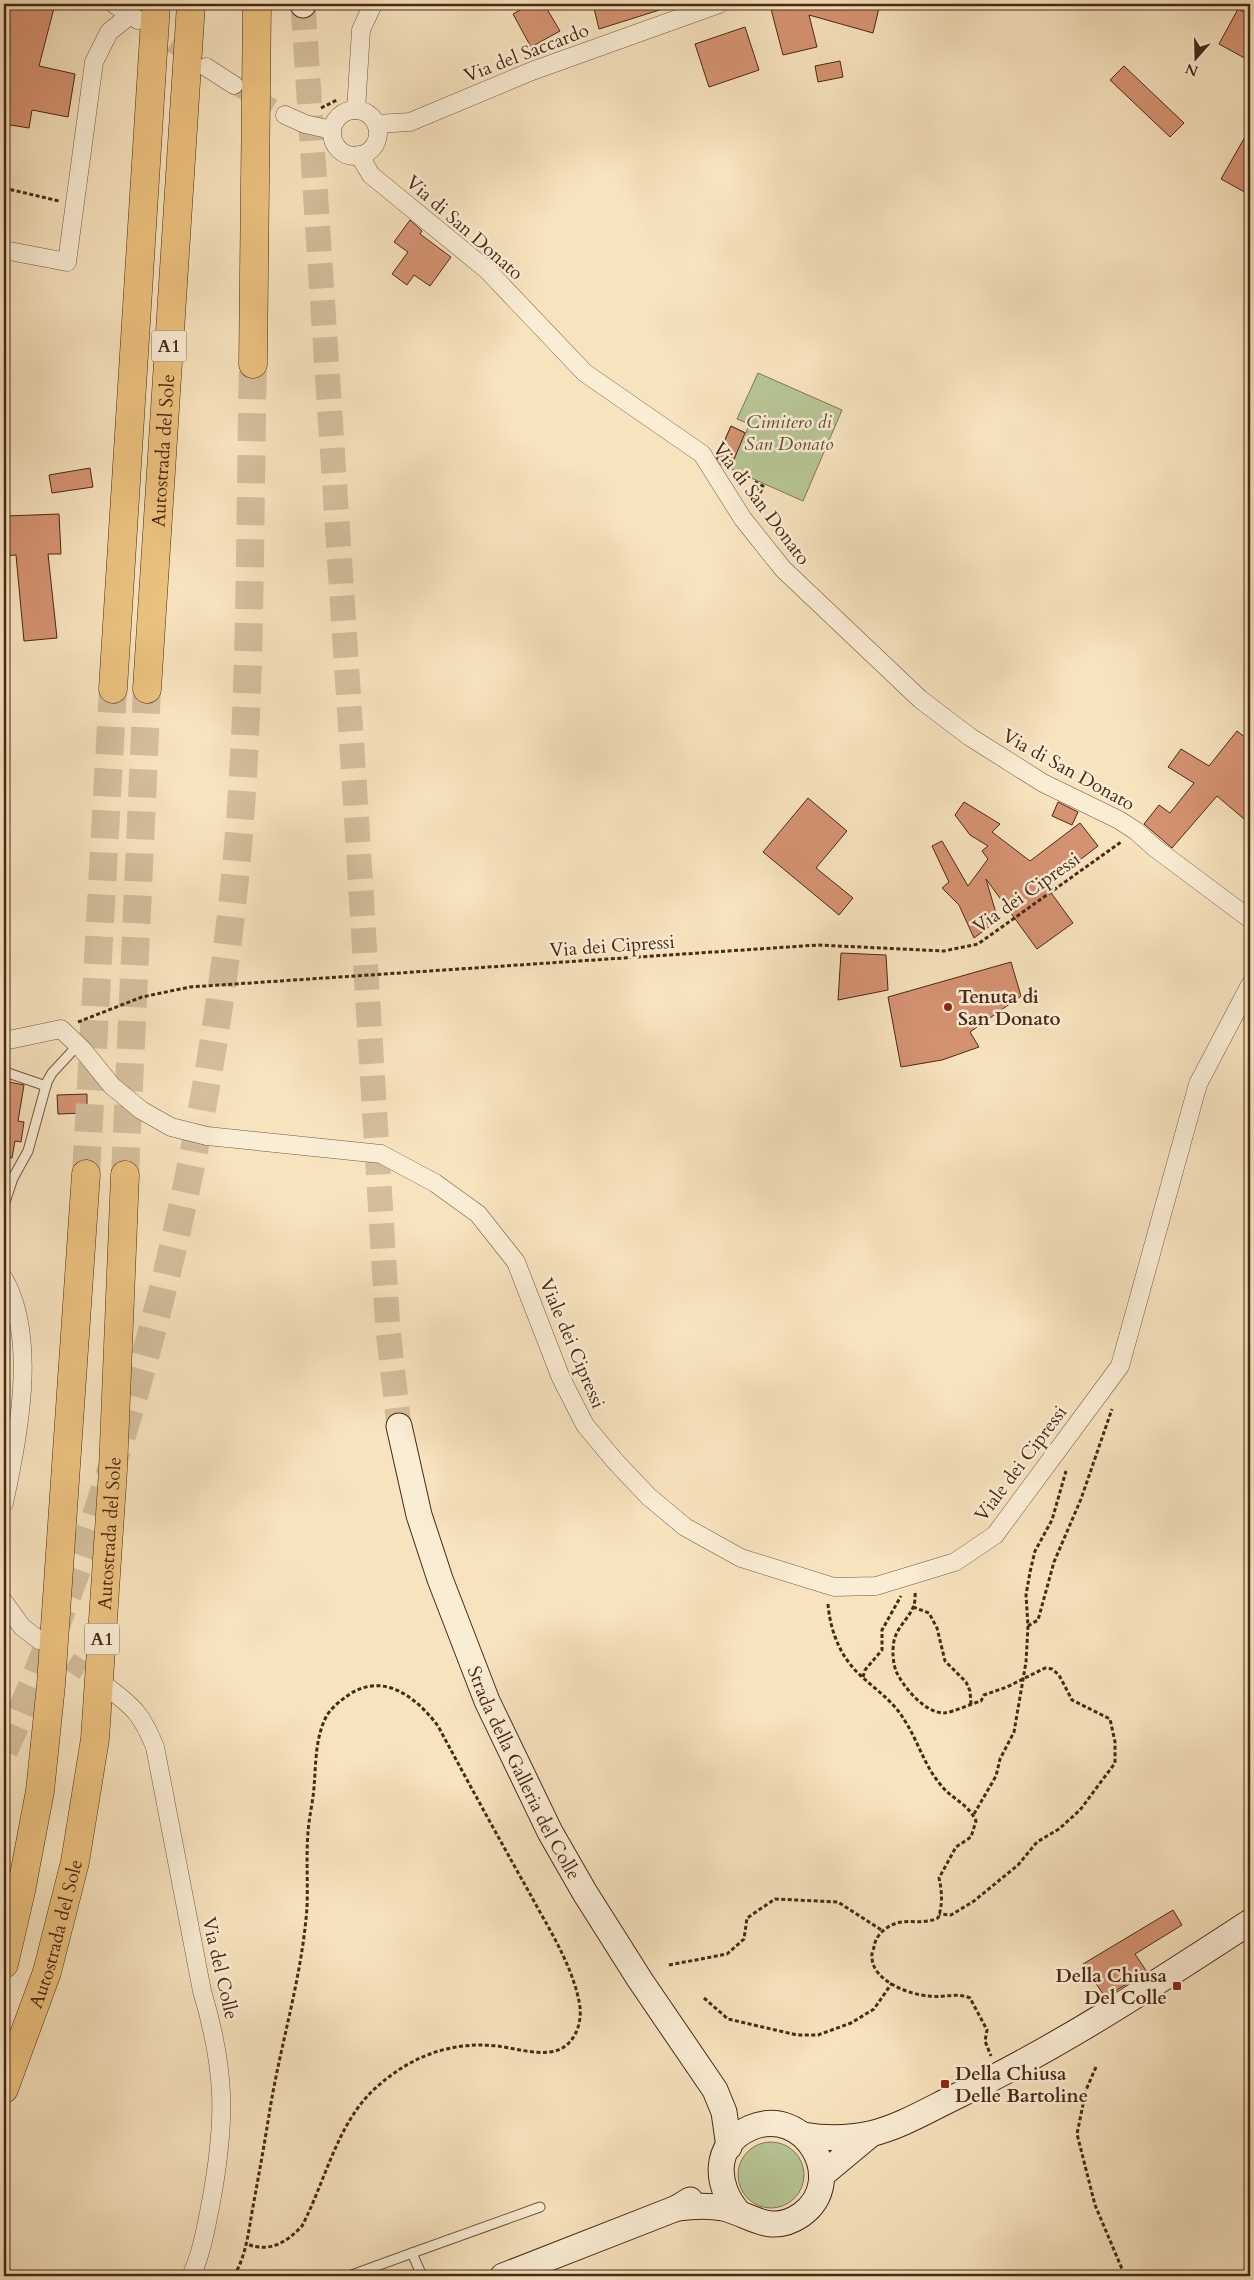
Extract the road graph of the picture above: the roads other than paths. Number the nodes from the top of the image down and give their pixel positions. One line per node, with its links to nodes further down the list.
1 (114, 4): 6 (street)
2 (191, 4): 17 (highway, Autostrada del Sole / A1)
3 (257, 4): 15 (highway)
4 (373, 4): 9 (street)
5 (719, 4): 11 (street, Via del Saccardo)
6 (142, 13): 14 (street); 16 (highway, Autostrada del Sole / A1)
7 (206, 67): 8 (street)
8 (234, 85)
9 (356, 110): 11 (street); 12 (street)
10 (285, 115): 12 (street)
11 (376, 124): 13 (street)
12 (332, 130): 13 (street)
13 (359, 155): 18 (street, Via di San Donato)
14 (4, 250)
15 (253, 364)
16 (113, 689)
17 (147, 689)
18 (1250, 919)
19 (1250, 985): 21 (street, Viale dei Cipressi)
20 (4, 1041): 21 (street, Viale dei Cipressi)
21 (78, 1045): 23 (lane)
22 (8, 1072): 23 (lane)
23 (46, 1086): 26 (lane)
24 (86, 1174): 35 (highway)
25 (125, 1175): 36 (highway, Autostrada del Sole / A1)
26 (4, 1205)
27 (4, 1279): 28 (street)
28 (8, 1298): 30 (street)
29 (399, 1426): 37 (main road, Strada della Galleria del Colle)
30 (4, 1503)
31 (4, 1602): 32 (street)
32 (39, 1640)
33 (107, 1687): 49 (street, Via del Colle)
34 (1250, 1922): 39 (main road)
35 (4, 1964)
36 (4, 2089)
37 (715, 2090): 38 (main road, Strada della Galleria del Colle); 41 (main road, Strada della Galleria del Colle)
38 (771, 2124): 40 (main road); 41 (main road)
39 (872, 2134): 40 (main road); 42 (main road)
40 (803, 2135): 42 (main road)
41 (729, 2147): 43 (main road)
42 (822, 2175): 46 (main road)
43 (721, 2176): 45 (main road); 46 (main road)
44 (540, 2207): 47 (lane)
45 (677, 2208): 46 (main road); 48 (main road)
46 (739, 2213)
47 (412, 2253): 50 (lane); 51 (lane)
48 (532, 2271): 52 (main road)
49 (191, 2276)
50 (349, 2276)
51 (422, 2276)
52 (503, 2276)

